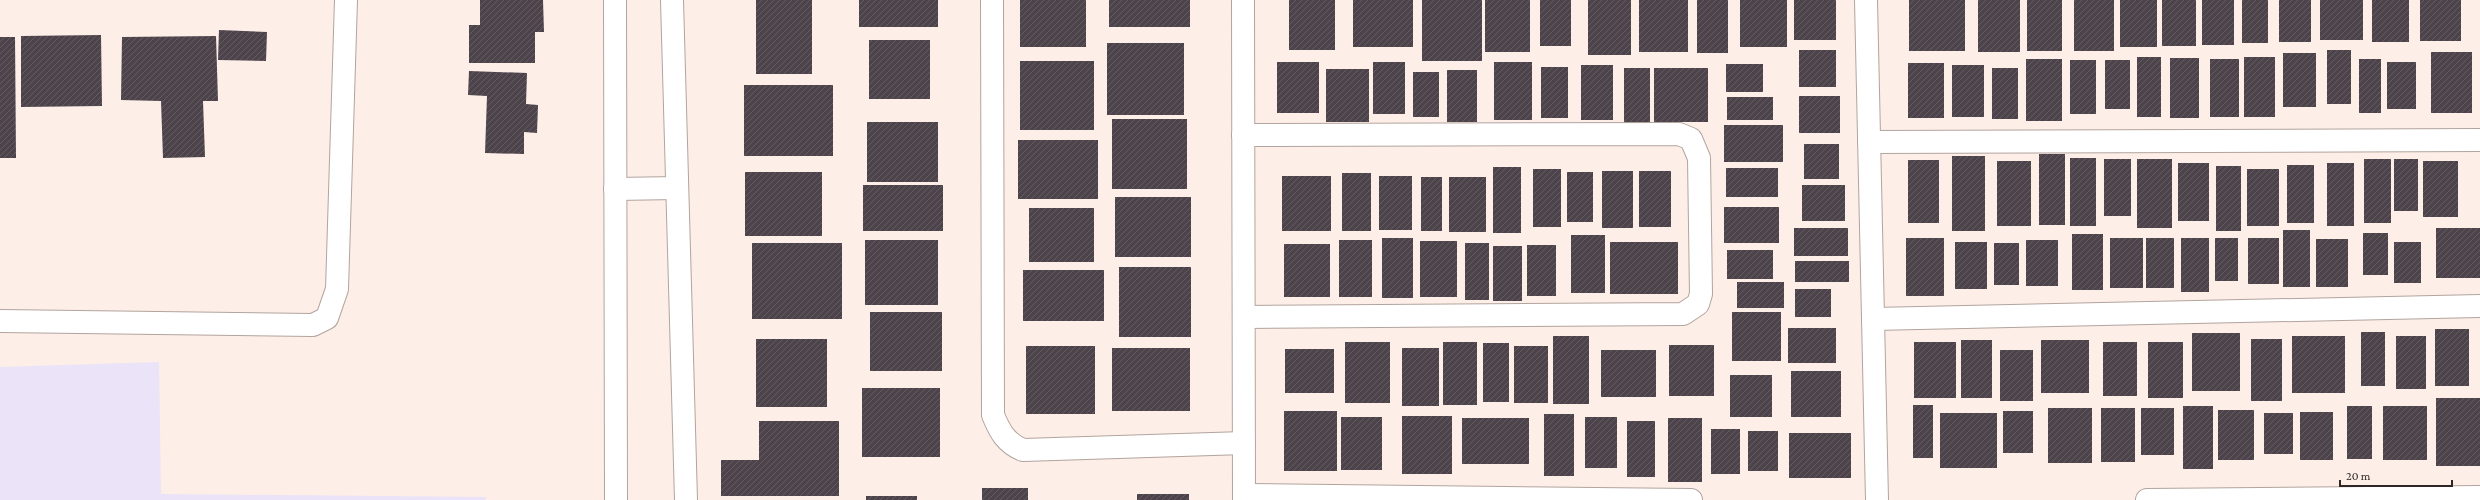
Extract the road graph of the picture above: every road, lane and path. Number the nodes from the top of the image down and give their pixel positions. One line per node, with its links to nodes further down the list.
1 (346, 0): 15 (street)
2 (615, 0): 11 (street)
3 (672, 0): 10 (street)
4 (992, 0): 16 (street)
5 (1243, 0): 7 (street)
6 (1866, 0): 9 (street)
7 (1243, 135): 13 (street); 13 (street)
8 (2480, 140): 9 (street)
9 (1869, 142): 14 (street)
10 (677, 188): 11 (street); 20 (street)
11 (615, 189): 19 (street)
12 (2480, 306): 14 (street)
13 (1244, 317): 16 (street)
14 (1873, 320): 22 (street)
15 (0, 321)
16 (1244, 443): 18 (street)
17 (2480, 497): 23 (street)
18 (1244, 498): 21 (street)
19 (616, 500)
20 (686, 500)
21 (1691, 500)
22 (1877, 500)
23 (2147, 500)

